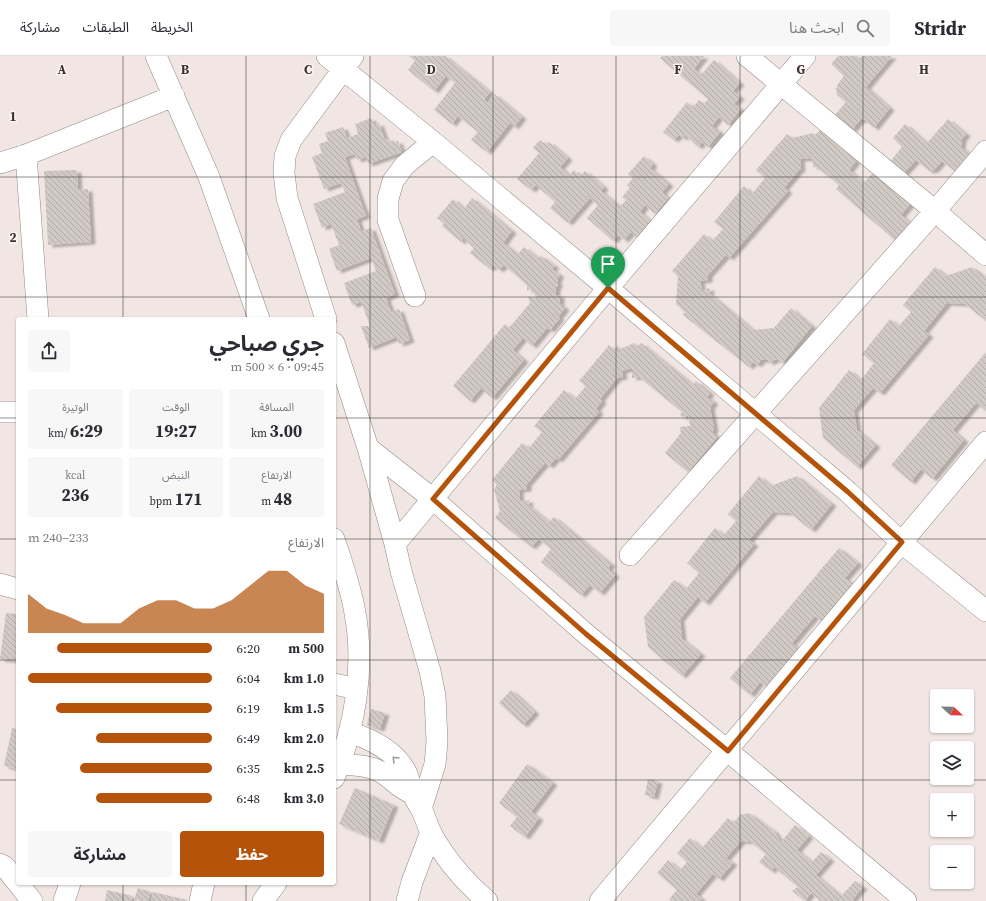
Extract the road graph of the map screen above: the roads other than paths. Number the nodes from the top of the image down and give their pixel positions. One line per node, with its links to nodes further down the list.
1 (156, 56): 7 (street)
2 (327, 56): 5 (street)
3 (747, 56): 6 (street)
4 (805, 56): 6 (street)
5 (348, 63): 8 (street); 18 (street)
6 (781, 85): 12 (street); 14 (street)
7 (174, 96): 10 (street); 17 (street)
8 (433, 142): 14 (street); 15 (street)
9 (986, 152): 12 (street)
10 (26, 155): 11 (street); 16 (street)
11 (0, 163)
12 (935, 211): 13 (street); 22 (street)
13 (986, 255)
14 (608, 288): 22 (street); 25 (street)
15 (415, 296)
16 (38, 317)
17 (258, 317)
18 (325, 317)
19 (336, 349): 24 (street)
20 (0, 412): 21 (street)
21 (16, 412)
22 (756, 415): 26 (street); 29 (street)
23 (986, 442): 26 (street)
24 (368, 448): 25 (street); 27 (street)
25 (433, 499): 27 (street); 36 (street)
26 (902, 542): 32 (street); 36 (street)
27 (395, 544): 38 (street)
28 (336, 546): 34 (street)
29 (630, 556)
30 (0, 584): 31 (street)
31 (16, 588)
32 (986, 611)
33 (336, 684): 34 (street)
34 (357, 689): 35 (street)
35 (349, 732): 37 (street); 38 (street, one-way to 35)
36 (728, 751): 52 (street); 53 (street)
37 (337, 771): 38 (street)
38 (416, 801): 39 (street)
39 (431, 832): 50 (street); 51 (street)
40 (0, 864): 41 (street)
41 (16, 881)
42 (19, 885): 46 (street)
43 (69, 885): 47 (street)
44 (204, 885): 48 (street)
45 (275, 885): 49 (street)
46 (32, 901)
47 (64, 901)
48 (200, 901)
49 (263, 901)
50 (407, 901)
51 (487, 901)
52 (600, 901)
53 (906, 901)

